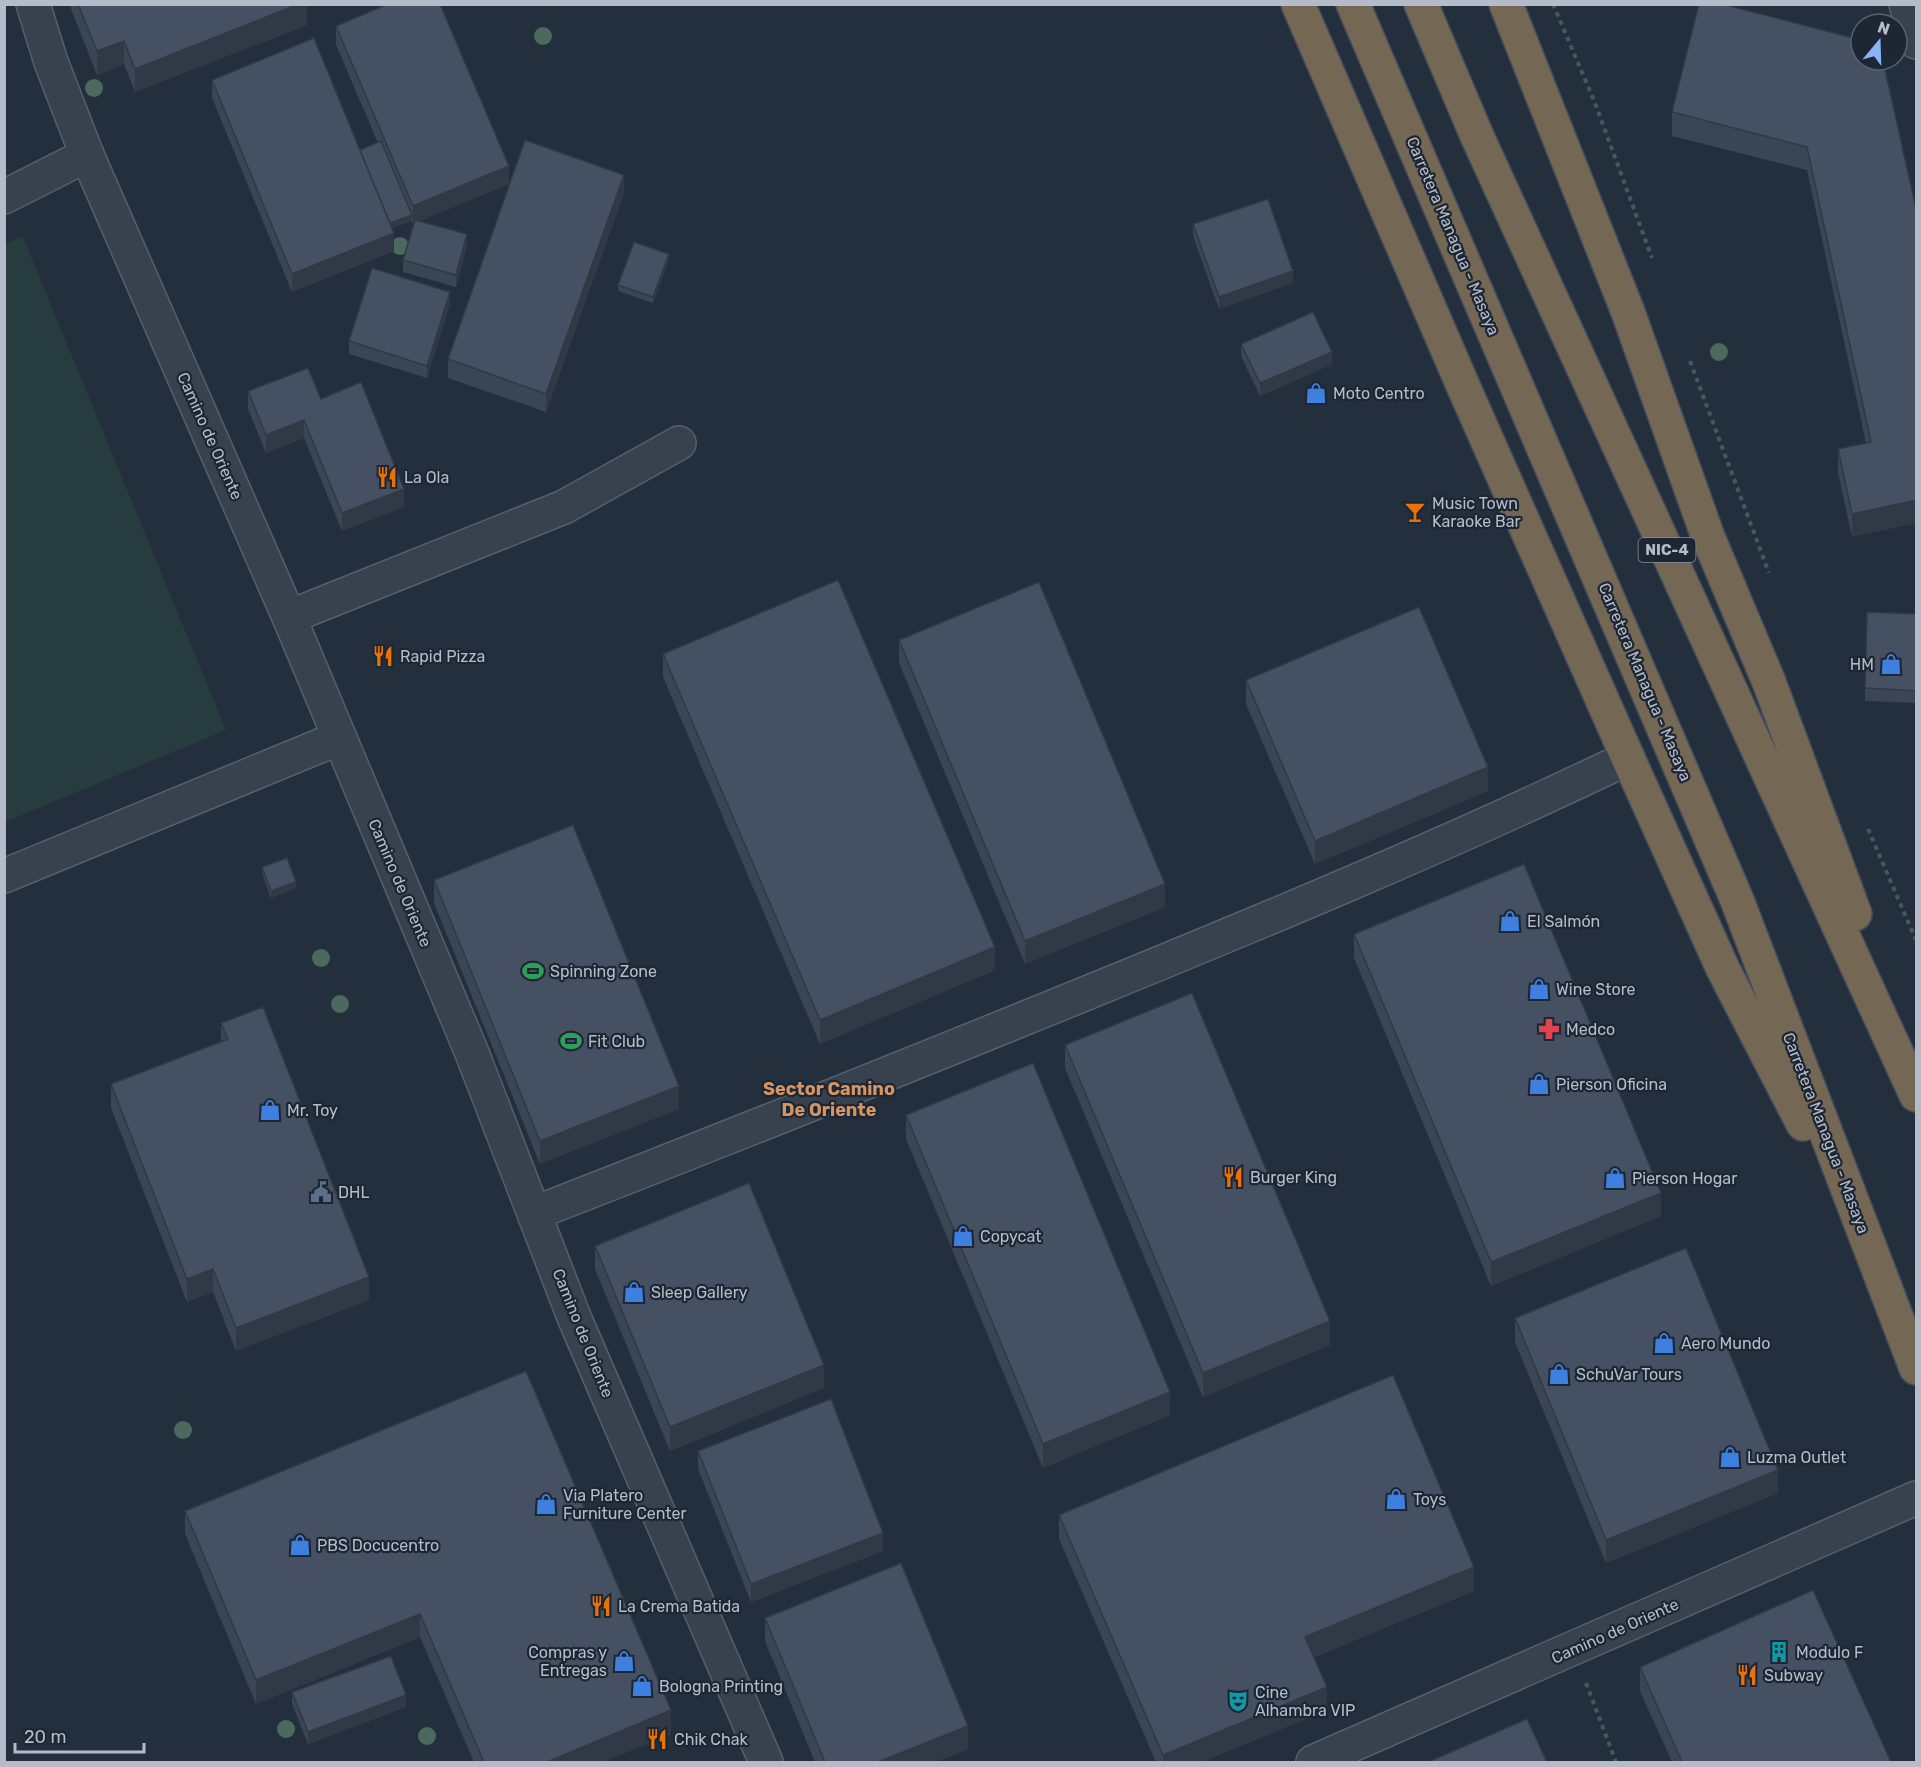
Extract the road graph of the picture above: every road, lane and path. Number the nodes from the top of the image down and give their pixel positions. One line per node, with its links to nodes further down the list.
1 (33, 4): 9 (street, Camino de Oriente)
2 (1298, 4): 17 (highway)
3 (1353, 4): 24 (highway, Carretera Managua - Masaya)
4 (1421, 4): 22 (highway, NIC-4)
5 (1506, 4): 21 (highway)
6 (1553, 4): 11 (path)
7 (1906, 4): 8 (street)
8 (1917, 42)
9 (87, 155): 10 (street); 15 (street, Camino de Oriente)
10 (4, 197)
11 (1652, 259)
12 (1689, 358): 14 (path)
13 (679, 443): 15 (street)
14 (1772, 580)
15 (289, 617): 16 (street, Camino de Oriente)
16 (339, 738): 19 (street); 23 (street, Camino de Oriente)
17 (1628, 758): 23 (street); 24 (highway)
18 (1865, 822): 20 (path)
19 (4, 876)
20 (1917, 939)
21 (1917, 1078)
22 (1917, 1095)
23 (535, 1213): 28 (street, Camino de Oriente)
24 (1876, 1264): 25 (highway, Carretera Managua - Masaya)
25 (1917, 1368)
26 (1917, 1498): 29 (street, Camino de Oriente)
27 (1590, 1694): 30 (path)
28 (766, 1762)
29 (1313, 1762)
30 (1616, 1762)

